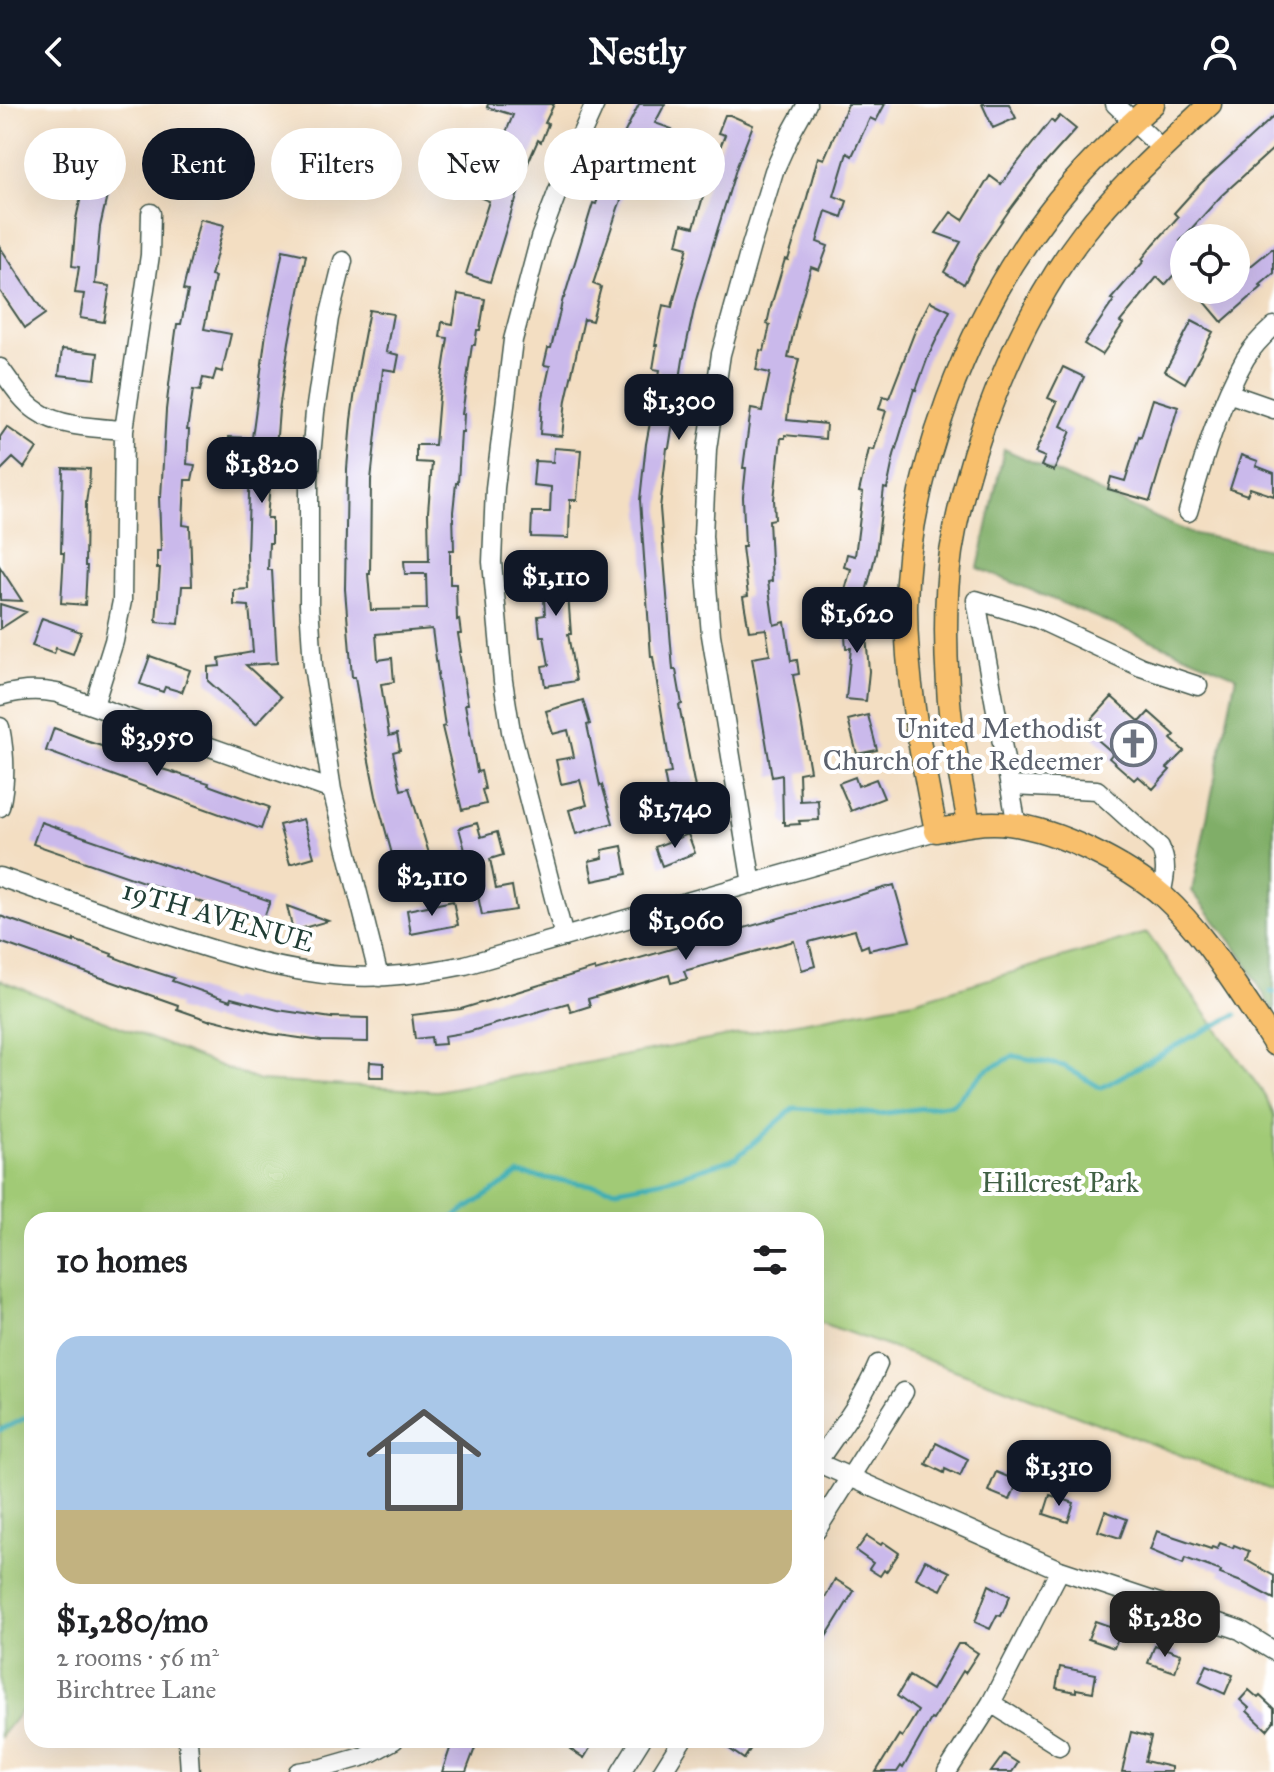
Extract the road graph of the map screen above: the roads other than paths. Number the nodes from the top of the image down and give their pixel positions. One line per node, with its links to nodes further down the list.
1 (595, 104): 29 (street)
2 (807, 104): 27 (street)
3 (1115, 104): 6 (street)
4 (1153, 104): 6 (main road)
5 (1210, 104): 7 (main road)
6 (1134, 121): 7 (street); 25 (main road)
7 (1162, 149): 23 (main road)
8 (151, 213): 14 (street)
9 (343, 261): 21 (street)
10 (1274, 326): 12 (street)
11 (0, 368): 14 (street)
12 (1228, 393): 13 (street); 15 (street)
13 (1274, 409)
14 (124, 430): 18 (street)
15 (1188, 512)
16 (1198, 686): 20 (street)
17 (0, 696): 18 (street)
18 (94, 705): 21 (street)
19 (0, 727): 22 (street)
20 (1011, 786): 24 (street); 28 (street)
21 (332, 790): 30 (street)
22 (0, 807)
23 (969, 824): 24 (main road); 25 (main road)
24 (1017, 826): 28 (main road)
25 (936, 831): 27 (street, 19TH AVENUE)
26 (0, 877): 30 (street, 19TH AVENUE)
27 (752, 884): 29 (street, 19TH AVENUE)
28 (1161, 895): 31 (main road)
29 (564, 937): 30 (street, 19TH AVENUE)
30 (379, 977)
31 (1274, 1044)
32 (878, 1364): 34 (street)
33 (904, 1392): 36 (street)
34 (824, 1452)
35 (824, 1466): 36 (street)
36 (851, 1477): 37 (street); 38 (street)
37 (824, 1519)
38 (1060, 1570): 39 (street); 40 (street)
39 (1274, 1651)
40 (991, 1703): 41 (street); 50 (street)
41 (1059, 1746)
42 (188, 1748): 46 (street)
43 (380, 1748): 47 (street)
44 (636, 1748): 48 (street)
45 (677, 1748): 49 (street)
46 (190, 1772)
47 (298, 1772)
48 (621, 1772)
49 (662, 1772)
50 (947, 1772)

